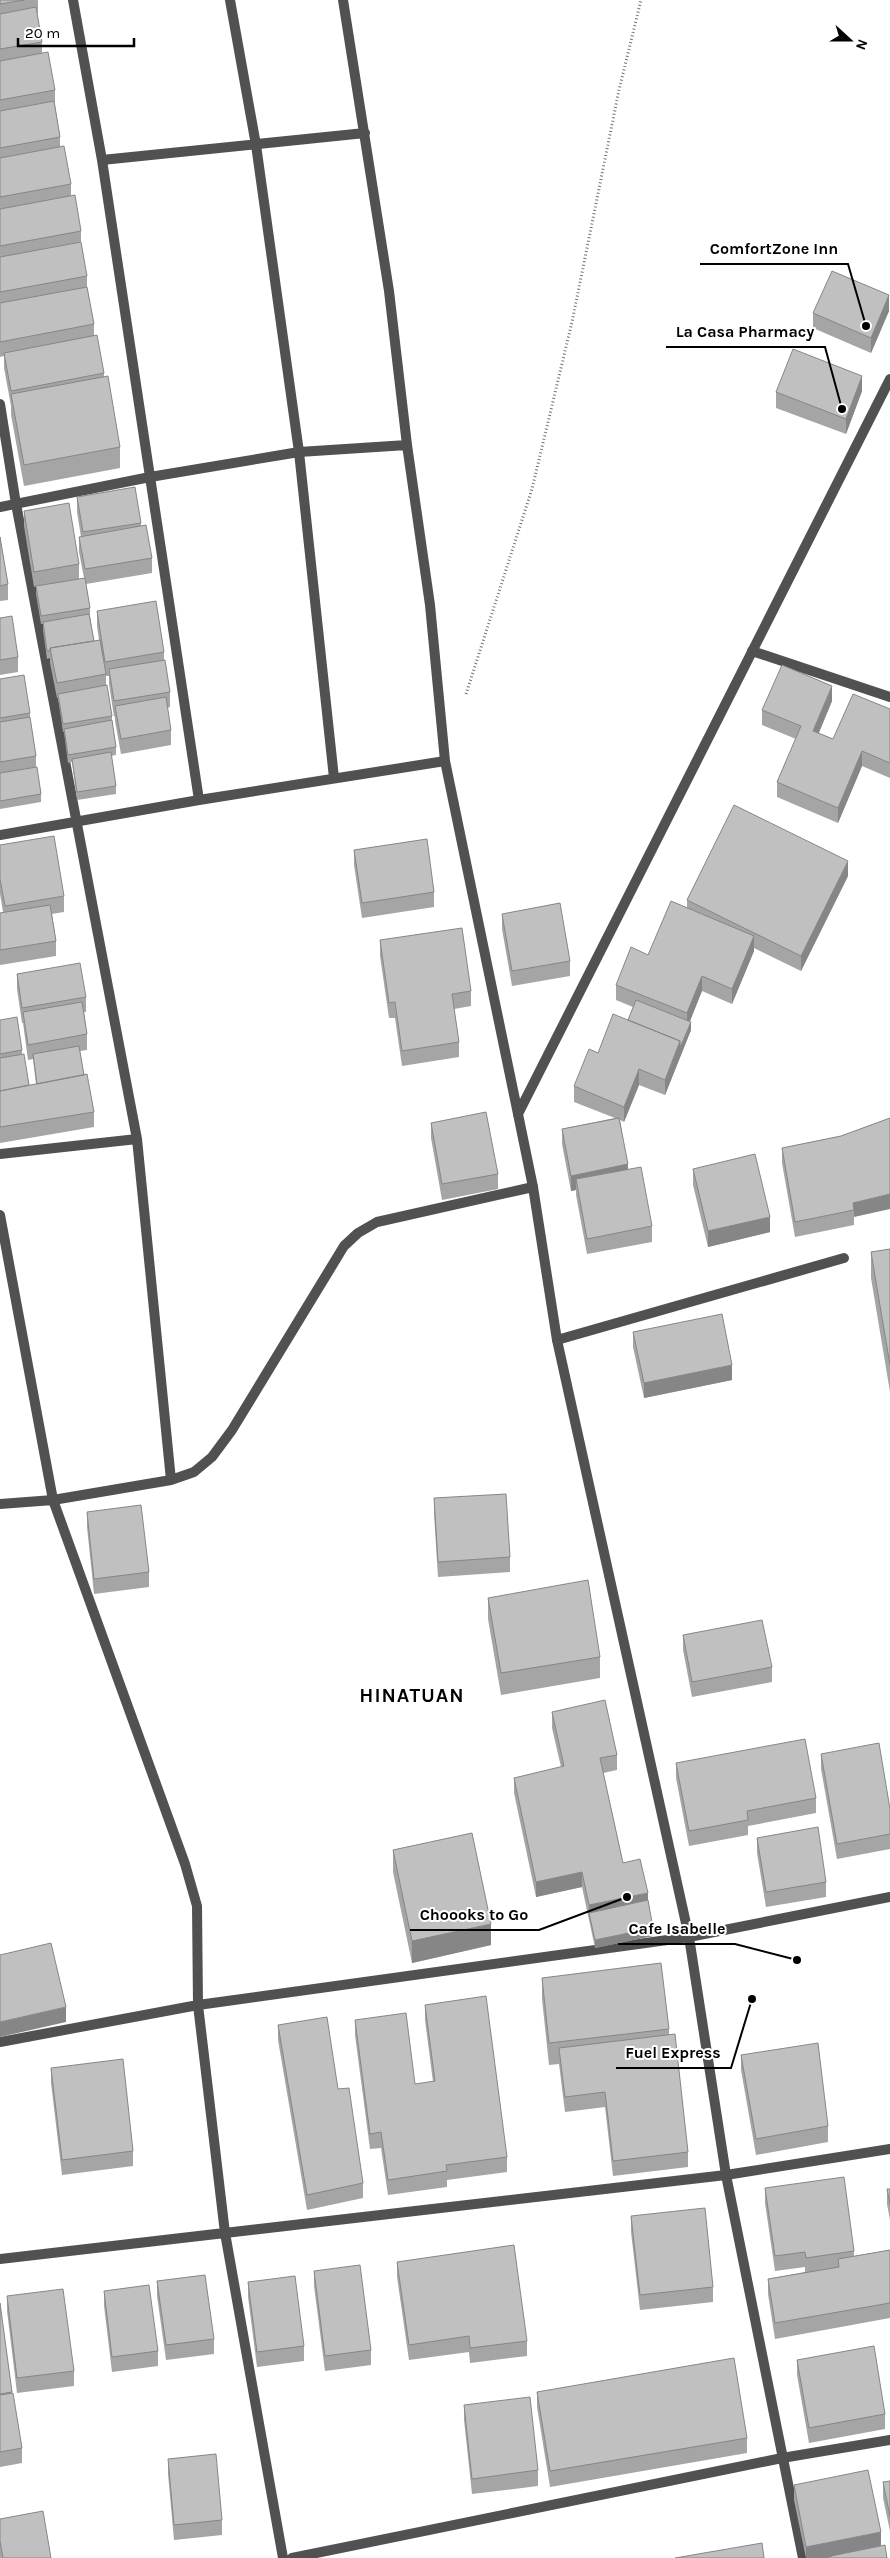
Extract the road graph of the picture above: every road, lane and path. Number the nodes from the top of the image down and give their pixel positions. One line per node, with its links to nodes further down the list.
1 (74, 0): 7 (street)
2 (230, 0): 6 (street)
3 (343, 0): 5 (street)
4 (641, 0): 16 (path)
5 (364, 133): 6 (street); 10 (street)
6 (256, 145): 7 (street); 11 (street)
7 (102, 160): 12 (street)
8 (890, 379): 15 (street)
9 (0, 404): 13 (street)
10 (407, 445): 11 (street); 18 (street)
11 (299, 452): 12 (street); 19 (street)
12 (150, 477): 13 (street); 20 (street)
13 (16, 504): 14 (street); 21 (street)
14 (0, 507)
15 (752, 651): 17 (street); 23 (street)
16 (465, 696)
17 (890, 697)
18 (445, 761): 19 (street); 23 (street)
19 (334, 778): 20 (street)
20 (199, 800): 21 (street)
21 (78, 821): 22 (street); 24 (street)
22 (0, 835)
23 (518, 1114): 26 (street)
24 (137, 1139): 25 (street); 30 (street)
25 (0, 1154)
26 (533, 1187): 29 (street); 30 (street)
27 (0, 1215): 31 (street)
28 (844, 1258): 29 (street)
29 (557, 1340): 34 (street)
30 (171, 1480): 31 (street)
31 (53, 1500): 32 (street); 35 (street)
32 (0, 1504)
33 (890, 1897): 34 (street)
34 (690, 1937): 35 (street); 38 (street)
35 (198, 2006): 36 (street); 39 (street)
36 (0, 2042)
37 (890, 2149): 38 (street)
38 (726, 2175): 39 (street); 42 (street)
39 (225, 2233): 40 (street); 43 (street)
40 (0, 2259)
41 (890, 2440): 42 (street)
42 (782, 2458): 44 (street); 45 (street)
43 (283, 2558)
44 (292, 2558)
45 (803, 2558)

